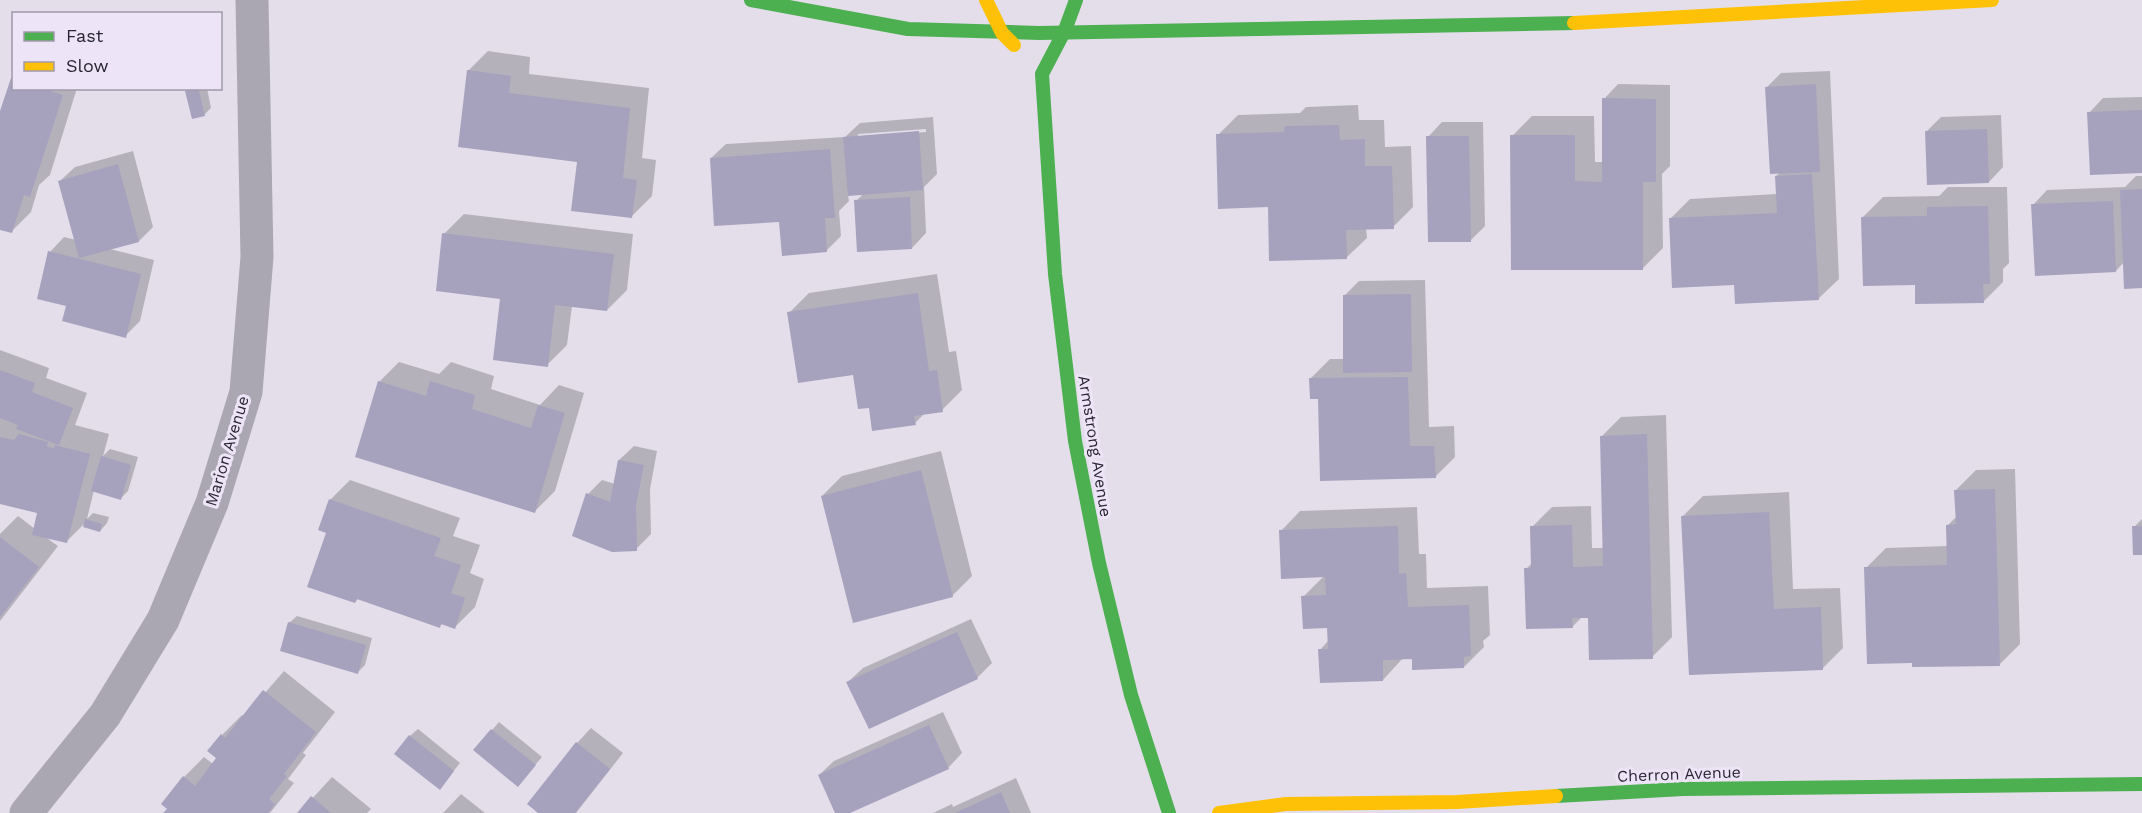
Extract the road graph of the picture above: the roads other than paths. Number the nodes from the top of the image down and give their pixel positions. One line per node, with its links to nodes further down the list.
1 (252, 0): 15 (street, Marion Avenue)
2 (752, 0): 12 (street)
3 (986, 0): 12 (street)
4 (1076, 0): 11 (street)
5 (1638, 0): 9 (street)
6 (1992, 0): 7 (street)
7 (1973, 1): 9 (street)
8 (1529, 9): 10 (street)
9 (1630, 22): 10 (street)
10 (1534, 23): 11 (street)
11 (1065, 30): 12 (street); 13 (street)
12 (1002, 33): 13 (street)
13 (1034, 66): 16 (street, Armstrong Avenue)
14 (2142, 783): 17 (street, Cherron Avenue)
15 (26, 813)
16 (1169, 813)
17 (1219, 813)

